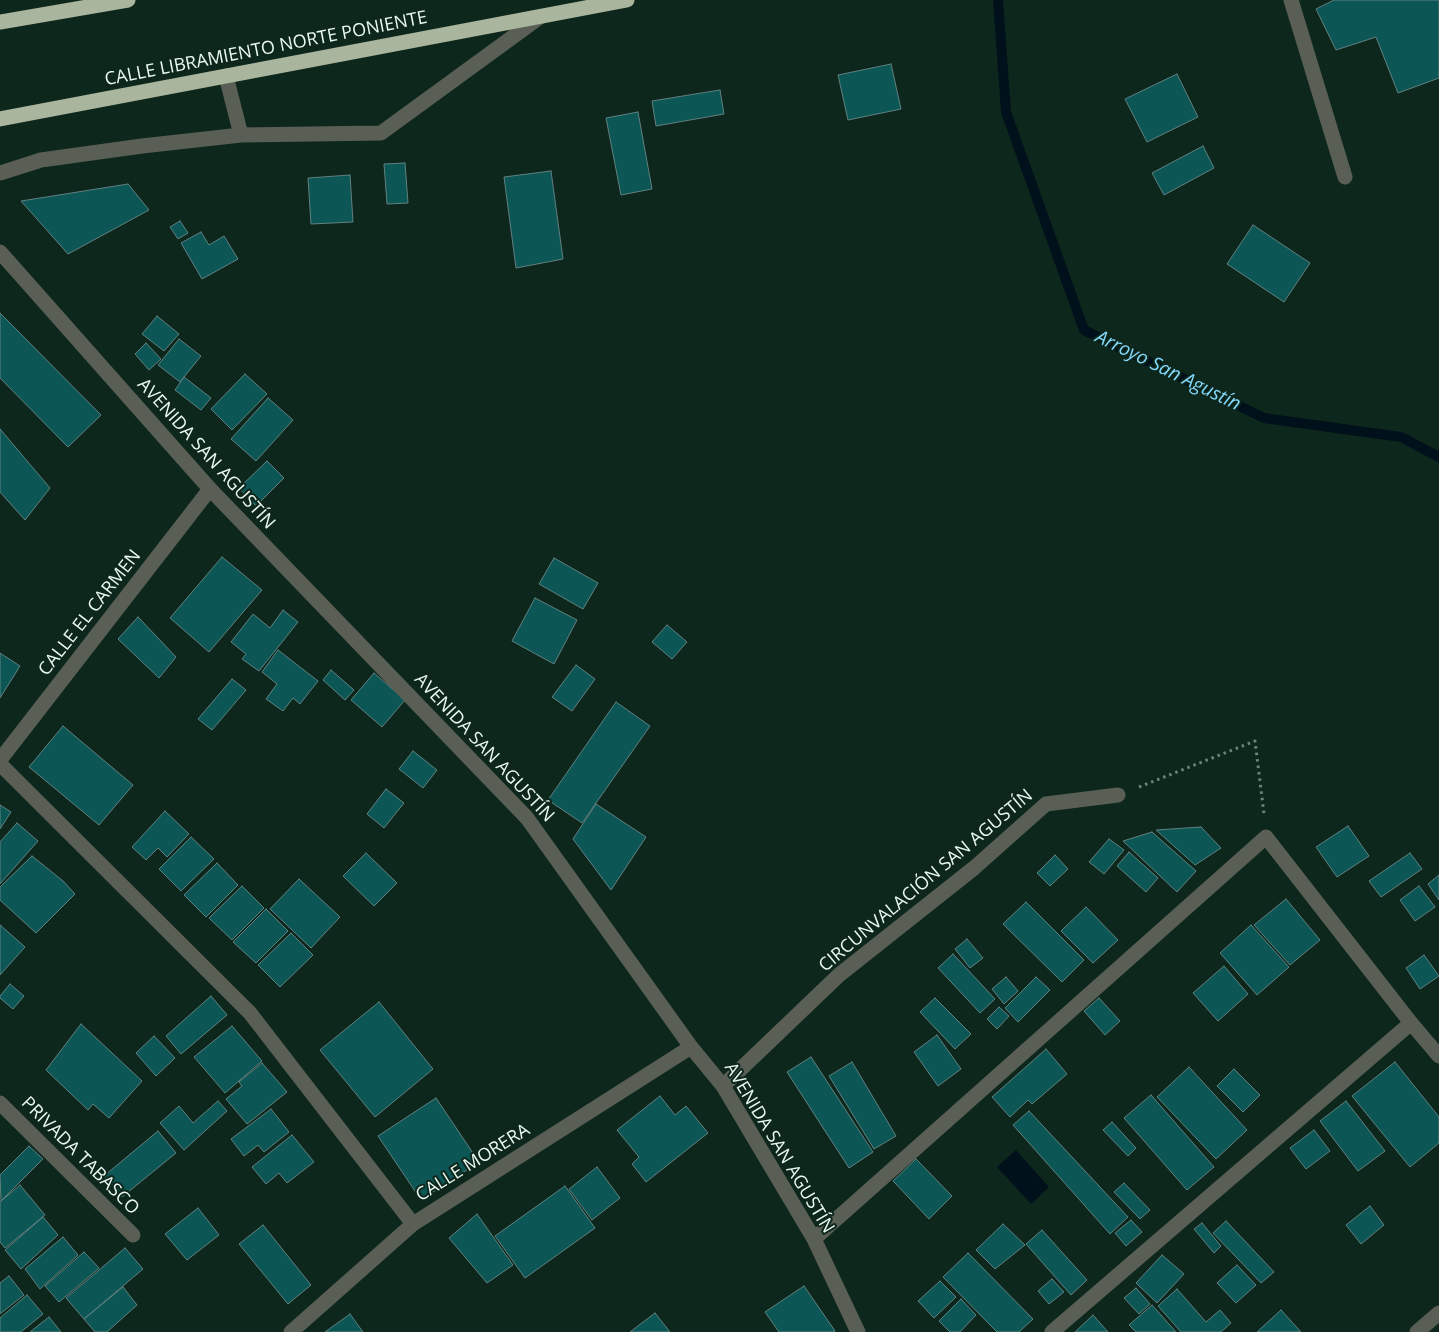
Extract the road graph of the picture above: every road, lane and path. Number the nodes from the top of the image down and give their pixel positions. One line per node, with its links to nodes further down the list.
1 (128, 0): 5 (highway)
2 (628, 0): 4 (highway, CALLE LIBRAMIENTO NORTE PONIENTE)
3 (1292, 0): 10 (street)
4 (540, 16): 6 (highway, CALLE LIBRAMIENTO NORTE PONIENTE); 8 (street)
5 (0, 22)
6 (226, 76): 7 (highway, CALLE LIBRAMIENTO NORTE PONIENTE); 8 (street)
7 (0, 118)
8 (241, 135): 9 (street)
9 (0, 173)
10 (1345, 177)
11 (0, 252): 12 (street, AVENIDA SAN AGUSTÍN)
12 (210, 488): 13 (street, CALLE EL CARMEN); 17 (street, AVENIDA SAN AGUSTÍN)
13 (0, 762): 21 (street)
14 (1118, 795): 15 (path); 19 (street, CIRCUNVALACIÓN SAN AGUSTÍN)
15 (1266, 837): 16 (street); 23 (street)
16 (1411, 1023): 18 (street); 27 (street)
17 (692, 1047): 19 (street, AVENIDA SAN AGUSTÍN); 21 (street, CALLE MORERA)
18 (1439, 1056)
19 (723, 1086): 23 (street, AVENIDA SAN AGUSTÍN)
20 (0, 1103): 22 (street, PRIVADA TABASCO)
21 (413, 1224): 25 (street, CALLE MORERA)
22 (133, 1235)
23 (814, 1239): 26 (street, AVENIDA SAN AGUSTÍN)
24 (1439, 1313): 28 (street)
25 (291, 1332)
26 (859, 1332)
27 (1052, 1332)
28 (1417, 1332)

